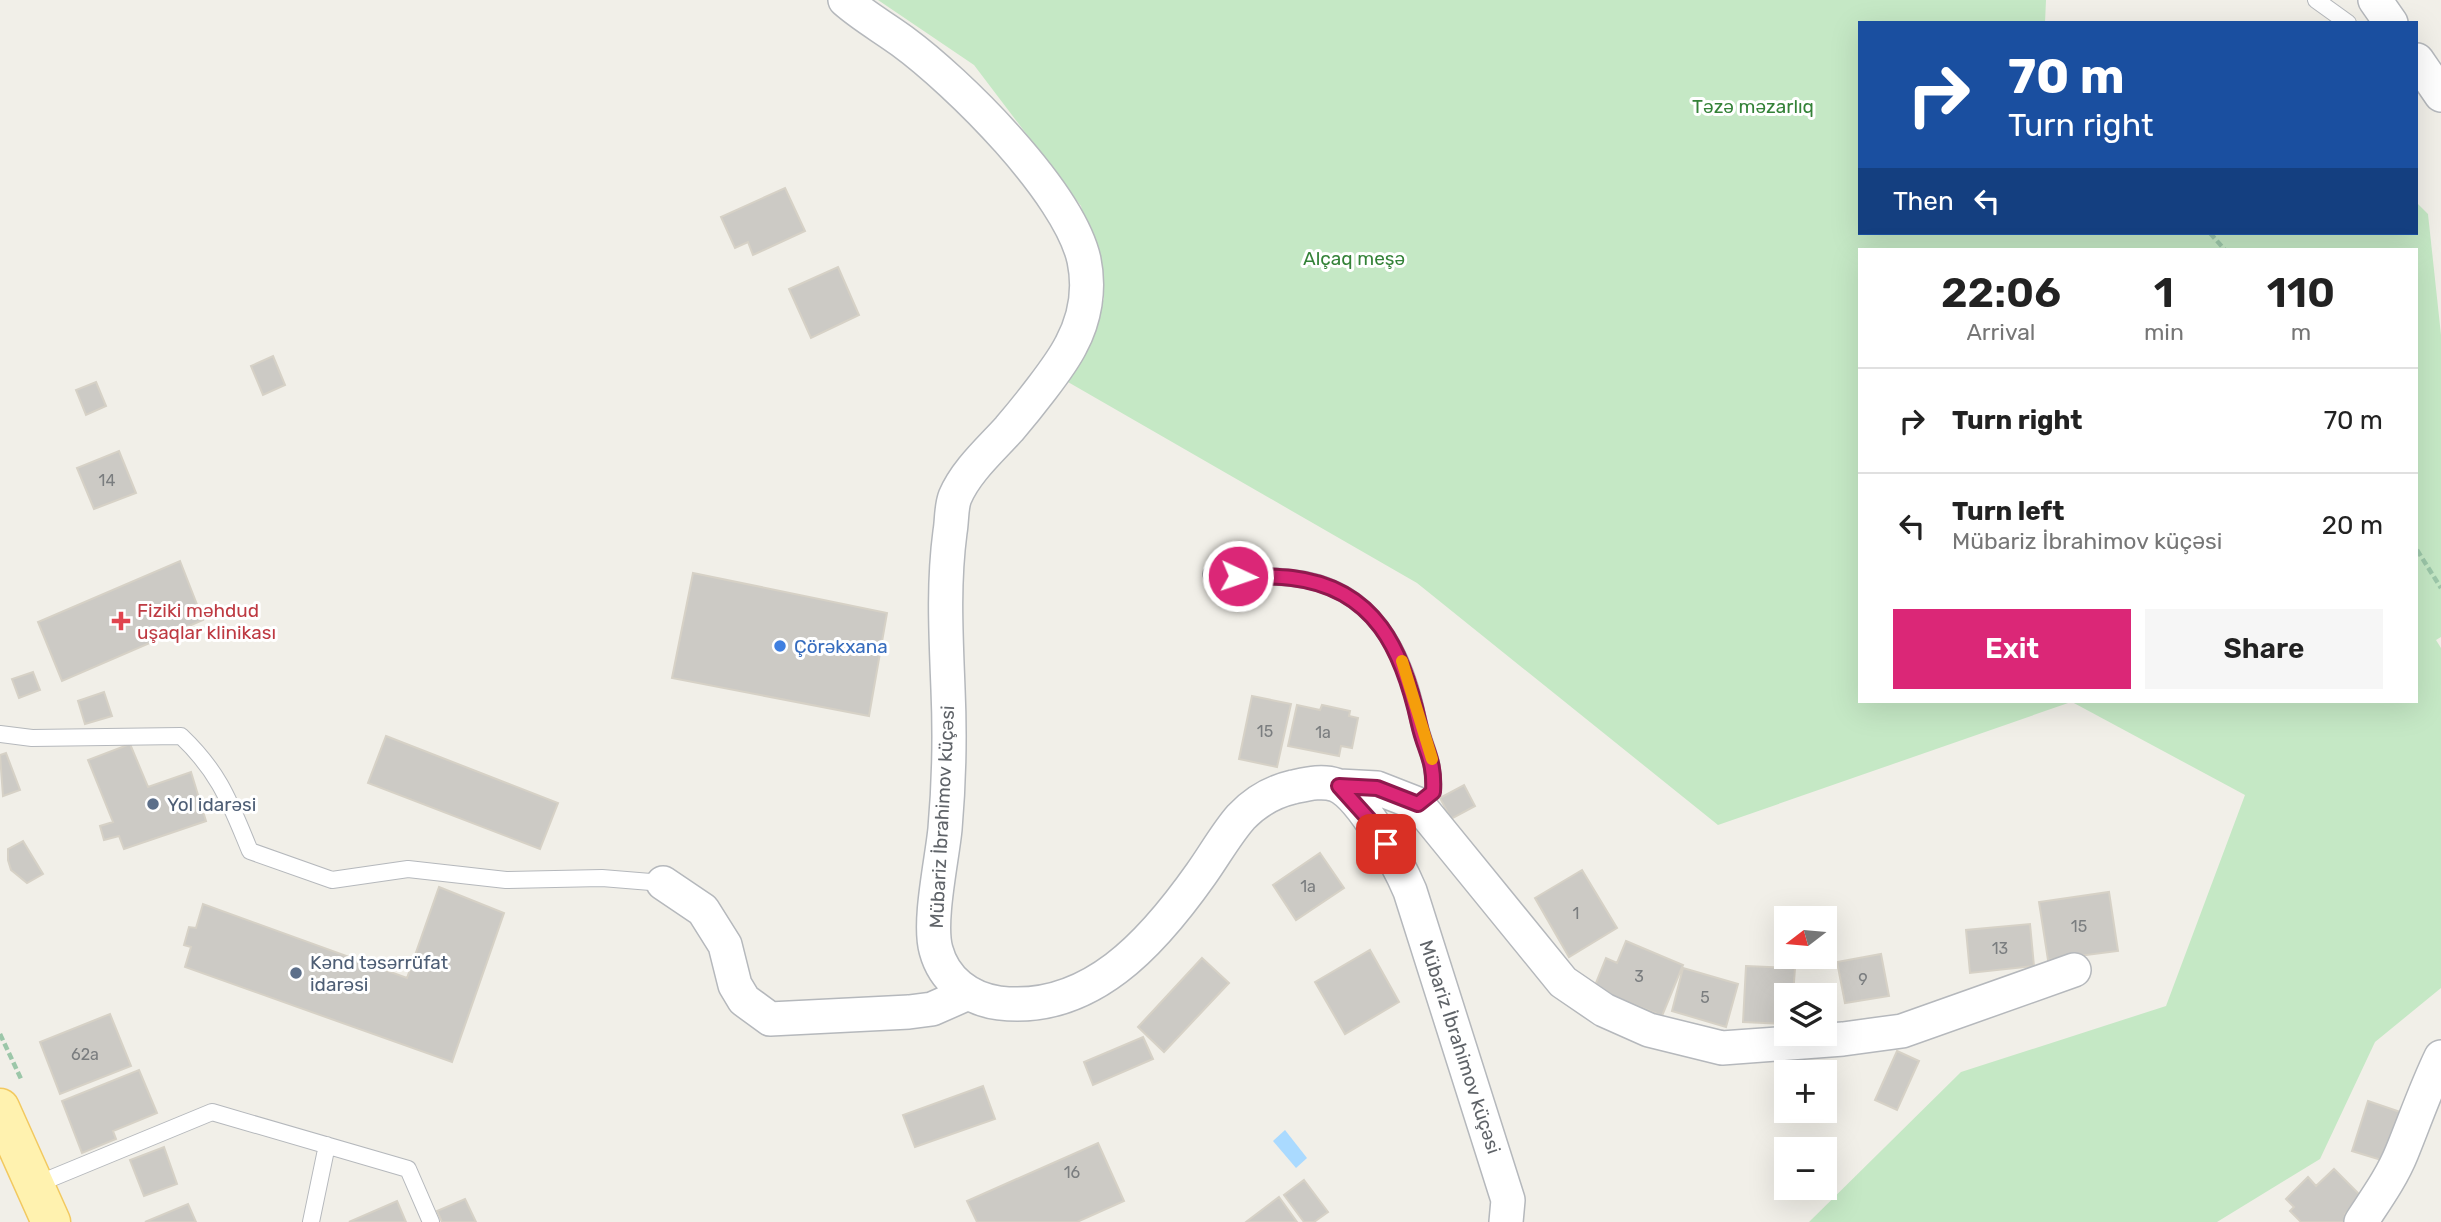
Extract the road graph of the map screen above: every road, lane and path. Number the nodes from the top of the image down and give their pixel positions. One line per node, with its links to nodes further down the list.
1 (845, 0): 16 (street, Mübariz İbrahimov küçəsi)
2 (2316, 0): 4 (lane)
3 (2375, 0): 5 (street)
4 (2345, 21)
5 (2390, 21)
6 (2418, 62): 7 (street)
7 (2441, 95)
8 (2418, 552): 10 (path)
9 (1211, 574): 13 (lane)
10 (2441, 588)
11 (0, 734): 14 (lane)
12 (1339, 786): 13 (street); 16 (street); 24 (street, Mübariz İbrahimov küçəsi)
13 (1418, 804): 15 (street)
14 (663, 883): 16 (street)
15 (2074, 970)
16 (966, 994)
17 (2441, 1057): 25 (street)
18 (4, 1127): 20 (main road)
19 (327, 1145): 20 (lane); 22 (lane); 23 (lane)
20 (35, 1185): 21 (main road)
21 (51, 1222)
22 (311, 1222)
23 (431, 1222)
24 (1506, 1222)
25 (2361, 1222)

